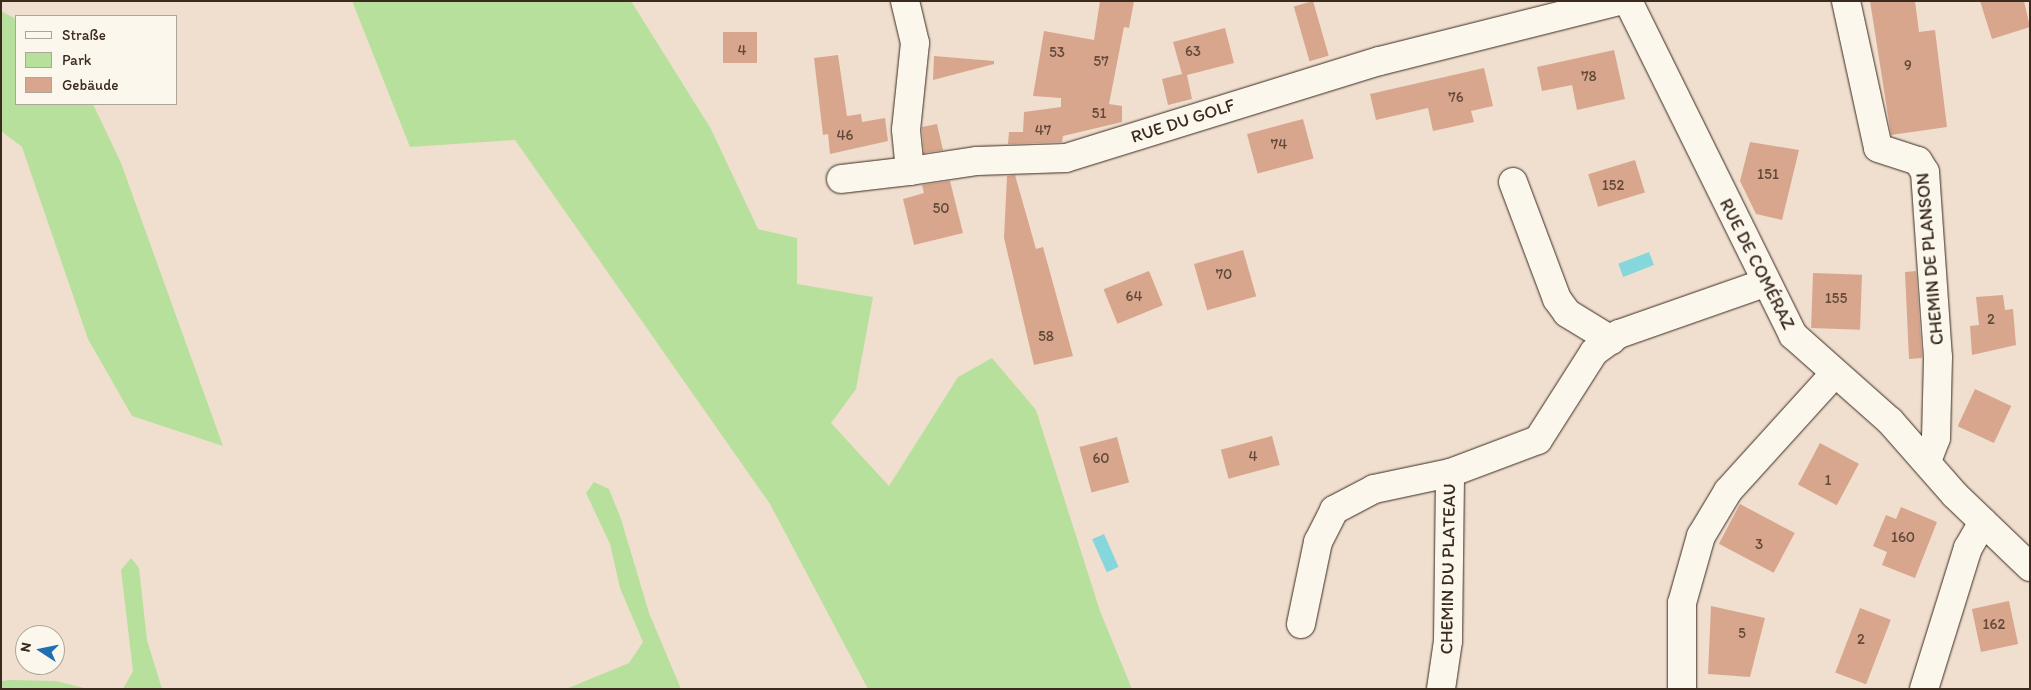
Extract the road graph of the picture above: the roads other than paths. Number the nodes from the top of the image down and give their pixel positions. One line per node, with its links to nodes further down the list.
1 (905, 1): 5 (street)
2 (1618, 1): 5 (street, RUE DU GOLF)
3 (1628, 1): 8 (street, RUE DE COMÉRAZ)
4 (1846, 1): 11 (street, CHEMIN DE PLANSON)
5 (910, 171): 6 (street, RUE DU GOLF)
6 (841, 179)
7 (1513, 182): 9 (street)
8 (1764, 283): 9 (street, CHEMIN DU PLATEAU); 10 (street, RUE DE COMÉRAZ)
9 (1611, 340): 12 (street, CHEMIN DU PLATEAU)
10 (1835, 373): 11 (street, RUE DE COMÉRAZ); 17 (street)
11 (1926, 461): 13 (street, RUE DE COMÉRAZ)
12 (1450, 473): 15 (street); 16 (street, CHEMIN DU PLATEAU)
13 (1983, 522): 14 (street, RUE DE COMÉRAZ); 18 (street)
14 (2030, 567)
15 (1301, 624)
16 (1441, 689)
17 (1682, 689)
18 (1924, 689)

